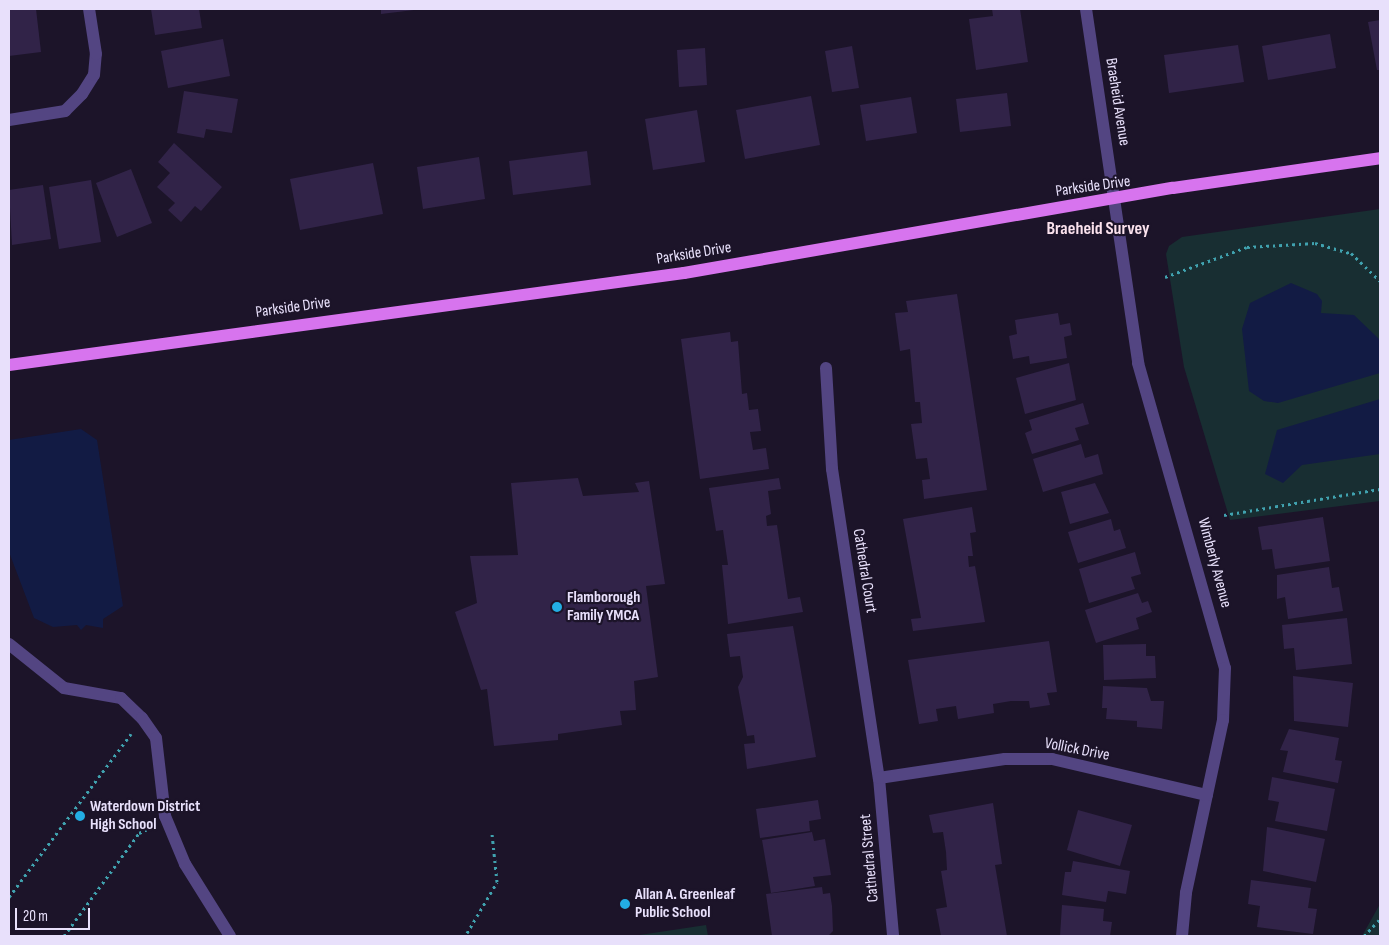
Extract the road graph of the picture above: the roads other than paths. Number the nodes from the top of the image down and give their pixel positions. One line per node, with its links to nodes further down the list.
1 (89, 9): 3 (street)
2 (1086, 9): 5 (street, Braeheid Avenue)
3 (9, 120)
4 (1380, 158): 5 (main road, Parkside Drive)
5 (1116, 200): 6 (main road, Parkside Drive); 10 (street, Wimberly Avenue)
6 (9, 365)
7 (826, 368): 9 (street, Cathedral Court)
8 (9, 644): 11 (street)
9 (879, 778): 10 (street, Vollick Drive); 12 (street, Cathedral Street)
10 (1207, 795): 13 (street, Wimberly Avenue)
11 (230, 936)
12 (893, 936)
13 (1182, 936)

